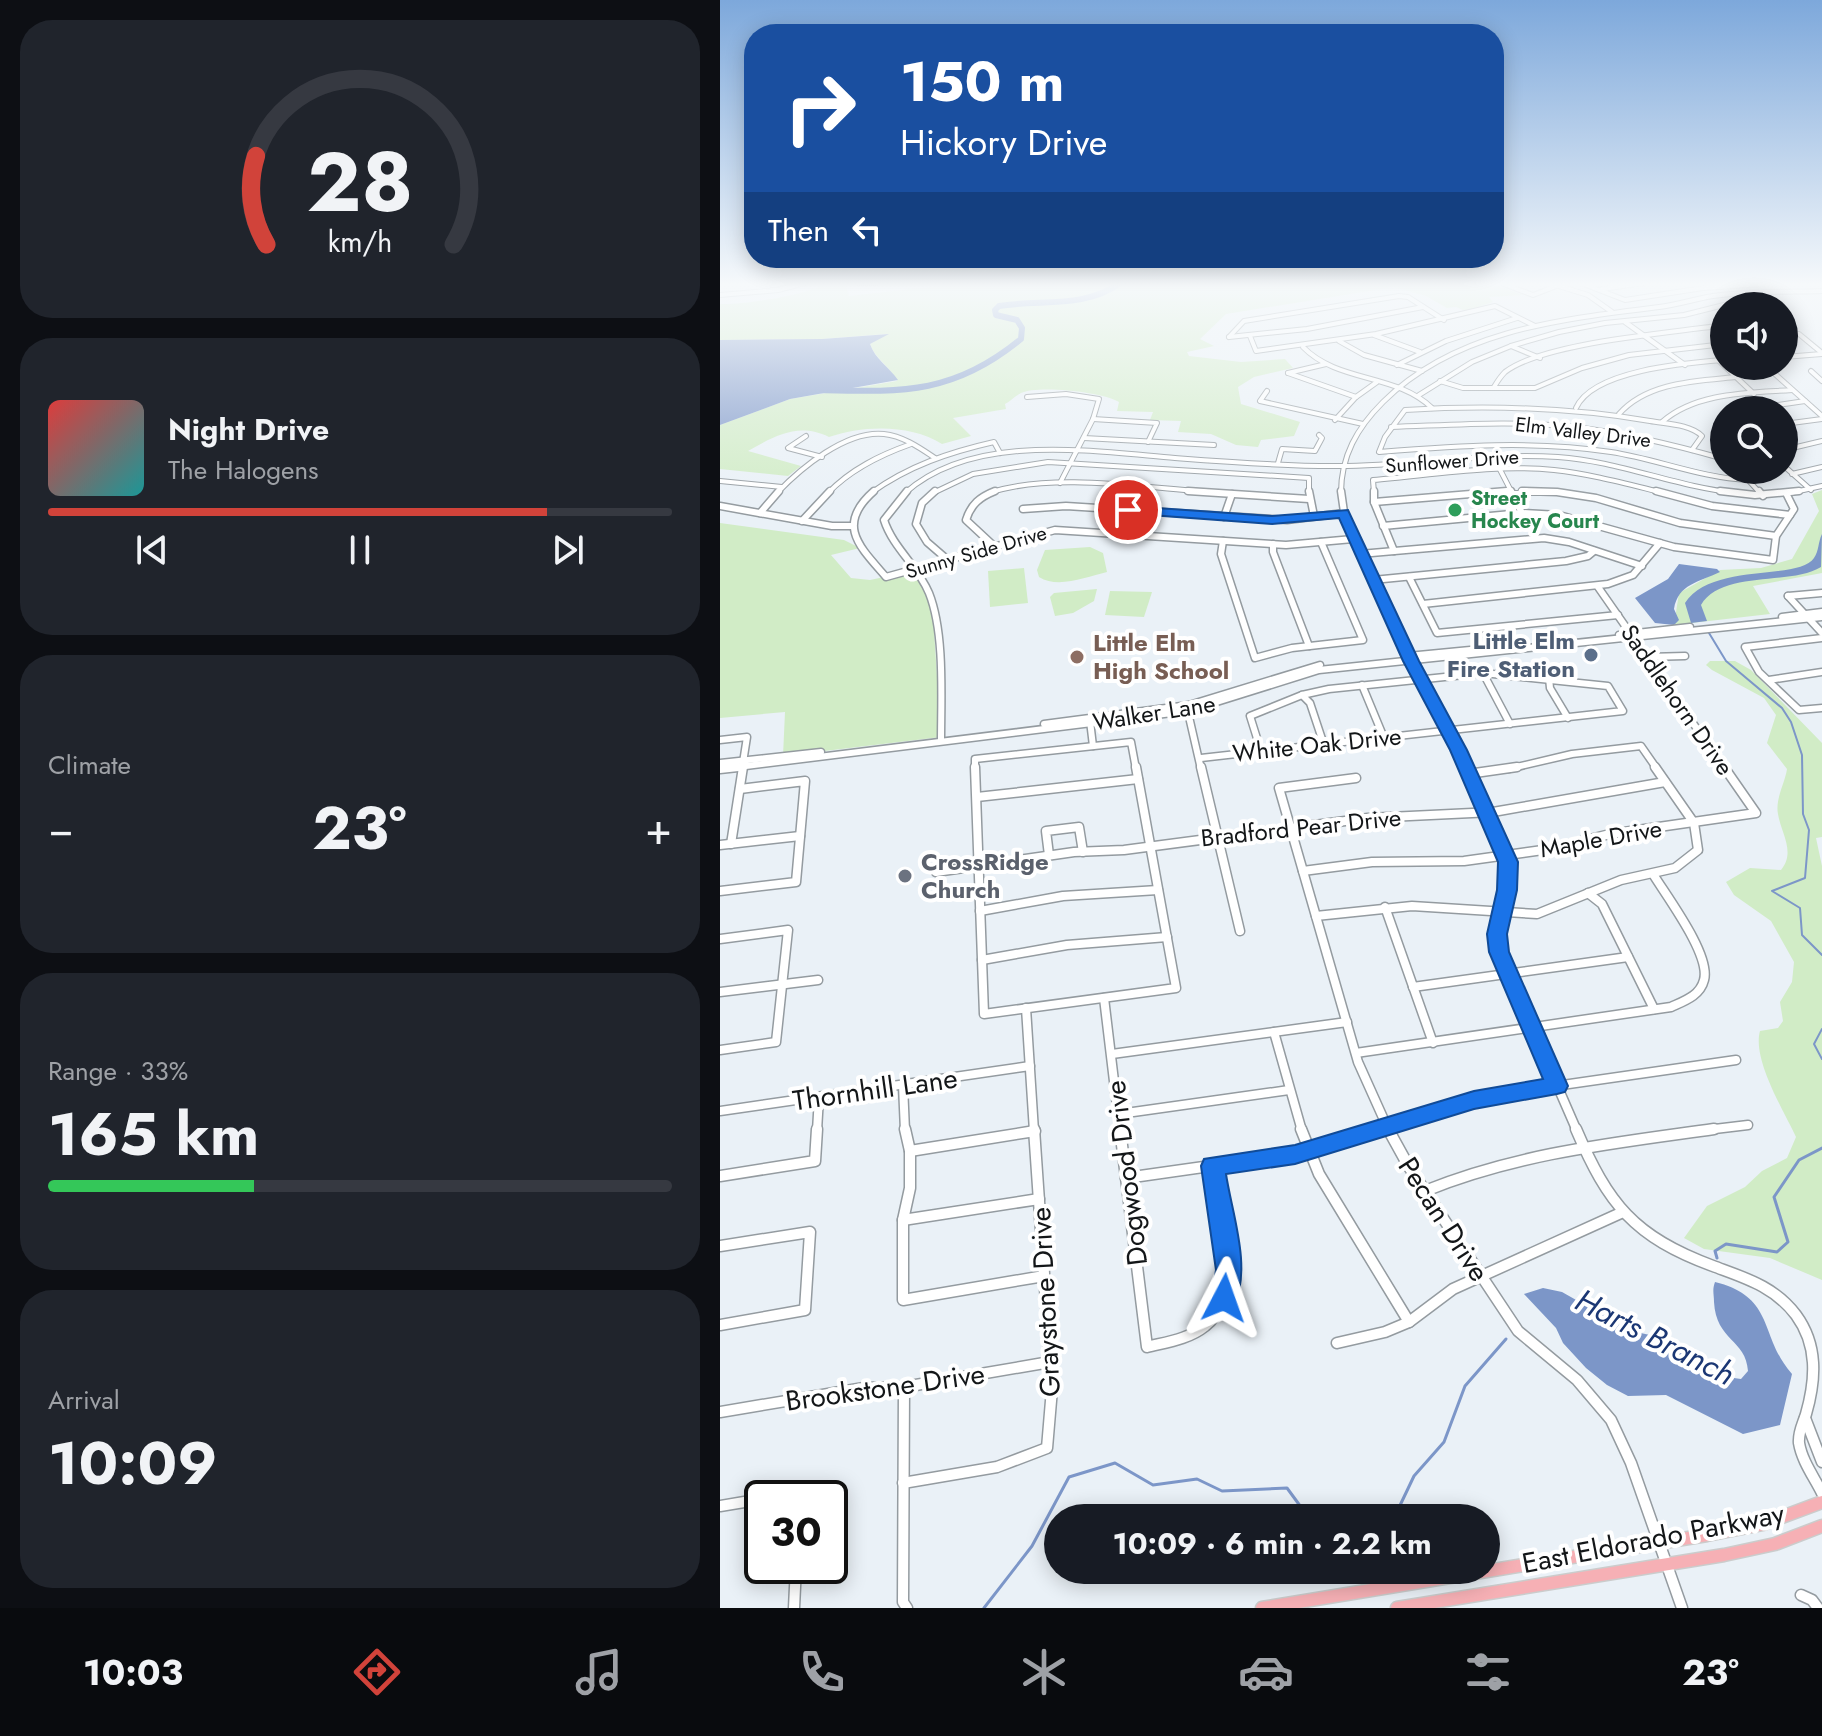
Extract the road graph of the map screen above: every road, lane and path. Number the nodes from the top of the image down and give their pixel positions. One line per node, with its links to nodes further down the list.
1 (1315, 358): 10 (street)
2 (1374, 358): 11 (street)
3 (1409, 358): 11 (street)
4 (1448, 358): 14 (street)
5 (1482, 358): 18 (street)
6 (1540, 358): 21 (street)
7 (1625, 358): 21 (street)
8 (1676, 358): 12 (street)
9 (1710, 362): 12 (street)
10 (1326, 364): 20 (street); 28 (street)
11 (1397, 365): 14 (street)
12 (1685, 365): 33 (street)
13 (1822, 370): 19 (street)
14 (1422, 371): 22 (street)
15 (1718, 380): 35 (street)
16 (1739, 380): 25 (street)
17 (1781, 380): 23 (street)
18 (1440, 381): 21 (street); 26 (street)
19 (1822, 381)
20 (1377, 382): 22 (street); 28 (street)
21 (1494, 387)
22 (1398, 389): 26 (street); 41 (street)
23 (1792, 390): 25 (street); 29 (street)
24 (1267, 391): 34 (street)
25 (1754, 394): 40 (street)
26 (1419, 395): 32 (street)
27 (1027, 397): 37 (street)
28 (1356, 397): 38 (street)
29 (1805, 401): 30 (street); 36 (street)
30 (1798, 402)
31 (1311, 406): 34 (street)
32 (1432, 408): 33 (street); 43 (street)
33 (1576, 408): 35 (street)
34 (1302, 412): 38 (street)
35 (1619, 414): 40 (street)
36 (1822, 417): 39 (street)
37 (1093, 419): 46 (street); 48 (street)
38 (1335, 420): 41 (street)
39 (1798, 421)
40 (1662, 422): 55 (street)
41 (1363, 424): 64 (street)
42 (1547, 425): 43 (street, Elm Valley Drive); 50 (street); 55 (street, Elm Valley Drive)
43 (1391, 427): 52 (street)
44 (1319, 435): 63 (street)
45 (806, 436): 59 (street)
46 (1084, 438): 48 (street); 54 (street)
47 (1822, 441): 53 (street)
48 (1148, 442): 51 (street)
49 (911, 444): 59 (street); 60 (street); 91 (street)
50 (1546, 444): 52 (street); 68 (street)
51 (1214, 445)
52 (1438, 447): 61 (street)
53 (1798, 447)
54 (1076, 450): 56 (street, Sunflower Drive); 62 (street); 63 (street, Sunflower Drive)
55 (1692, 450): 57 (street, Elm Valley Drive)
56 (1000, 453): 60 (street); 107 (street, Sunflower Drive)
57 (1710, 455)
58 (1493, 456): 61 (street, Sunflower Drive); 66 (street); 79 (street, Sunflower Drive)
59 (822, 457): 74 (street)
60 (935, 458): 92 (street)
61 (1446, 460): 64 (street, Sunflower Drive)
62 (1070, 463): 71 (street); 80 (street); 105 (street)
63 (1278, 463): 64 (street, Sunflower Drive)
64 (1343, 465): 86 (street)
65 (1822, 467): 67 (street)
66 (1500, 469): 76 (street); 81 (street); 88 (street)
67 (1798, 473)
68 (1710, 477)
69 (1798, 479): 75 (street)
70 (720, 481): 74 (street)
71 (1060, 483): 77 (street); 101 (street)
72 (1752, 484): 79 (street)
73 (1822, 486): 75 (street, Sunflower Drive)
74 (782, 487): 85 (street)
75 (1811, 490): 78 (street, Sunflower Drive)
76 (1510, 491): 81 (street); 87 (street); 95 (street)
77 (1232, 494): 80 (street); 90 (street)
78 (1787, 495): 79 (street, Sunflower Drive); 88 (street)
79 (1763, 496)
80 (1309, 499): 89 (street)
81 (1374, 502): 93 (street)
82 (720, 506): 85 (street)
83 (1023, 509): 84 (street)
84 (1128, 510): 90 (street); 94 (street)
85 (760, 513): 91 (street)
86 (1344, 513): 89 (street); 96 (street)
87 (1522, 513): 93 (street); 99 (street)
88 (1790, 515): 95 (street)
89 (1314, 516): 90 (street)
90 (1224, 517)
91 (802, 521): 92 (street)
92 (853, 526): 107 (street, Sunny Side Drive)
93 (1383, 526): 102 (street)
94 (1117, 533): 97 (street, Sunny Side Drive); 101 (street, Sunny Side Drive)
95 (1776, 536): 99 (street)
96 (1353, 539): 98 (street, Sunny Side Drive); 104 (street)
97 (1223, 541): 100 (street, Sunny Side Drive); 118 (street)
98 (1321, 542): 100 (street, Sunny Side Drive); 118 (street)
99 (1660, 543): 106 (street)
100 (1273, 544): 118 (street)
101 (994, 546): 105 (street, Sunny Side Drive)
102 (1394, 551): 103 (street); 104 (street)
103 (1594, 551): 106 (street); 108 (street)
104 (1360, 554): 109 (street)
105 (949, 561): 107 (street, Sunny Side Drive)
106 (1642, 566): 110 (street)
107 (917, 570): 136 (street, Sunflower Drive)
108 (1409, 577): 109 (street); 112 (street)
109 (1373, 580): 121 (street)
110 (1598, 587): 112 (street); 113 (street, Saddlehorn Drive)
111 (1822, 593): 115 (street)
112 (1423, 604): 113 (street)
113 (1618, 615): 117 (street, Saddlehorn Drive)
114 (1822, 615): 115 (street, Walker Lane)
115 (1807, 617): 116 (street); 117 (street, Walker Lane)
116 (1822, 635): 126 (street)
117 (1633, 636): 120 (street, Saddlehorn Drive); 121 (street, Walker Lane)
118 (1309, 646)
119 (1685, 656): 120 (street)
120 (1648, 657): 152 (street, Saddlehorn Drive)
121 (1410, 658): 125 (street); 129 (street, Walker Lane)
122 (1822, 672): 126 (street)
123 (1483, 673): 124 (street); 125 (street); 133 (street)
124 (1549, 678): 131 (street); 131 (street, White Oak Drive)
125 (1421, 680): 127 (street); 134 (street)
126 (1769, 680): 130 (street)
127 (1362, 685): 128 (street); 135 (street)
128 (1302, 695): 138 (street); 141 (street)
129 (1187, 708): 132 (street, Walker Lane); 142 (street)
130 (1822, 708)
131 (1568, 718): 133 (street, White Oak Drive)
132 (1090, 721): 136 (street, Walker Lane); 139 (street)
133 (1510, 724): 134 (street, White Oak Drive)
134 (1449, 731): 135 (street, White Oak Drive); 145 (street)
135 (1384, 738): 138 (street, White Oak Drive)
136 (941, 739): 140 (street, Walker Lane)
137 (720, 740): 143 (street)
138 (1324, 745): 141 (street, White Oak Drive)
139 (1093, 746): 147 (street); 150 (street)
140 (848, 751): 143 (street, Walker Lane); 143 (street, Walker Lane)
141 (1261, 751): 142 (street, White Oak Drive)
142 (1201, 758): 156 (street)
143 (744, 763): 144 (street); 149 (street)
144 (720, 766)
145 (1468, 774): 148 (street); 151 (street)
146 (1356, 778): 154 (street, Pecan Drive)
147 (1138, 779): 150 (street); 159 (street)
148 (1665, 782): 151 (street, Bradford Pear Drive); 153 (street)
149 (740, 789): 155 (street); 157 (street)
150 (977, 797): 163 (street)
151 (1486, 812): 154 (street, Bradford Pear Drive); 162 (street)
152 (1756, 813): 153 (street, Maple Drive)
153 (1694, 823): 162 (street, Maple Drive); 166 (street)
154 (1291, 828): 156 (street, Bradford Pear Drive); 164 (street, Pecan Drive)
155 (800, 836): 157 (street); 168 (street)
156 (1219, 836): 159 (street, Bradford Pear Drive); 174 (street)
157 (731, 844): 158 (street)
158 (720, 845)
159 (1150, 847): 160 (street, Bradford Pear Drive); 167 (street)
160 (1083, 852): 161 (street, Bradford Pear Drive); 161 (street)
161 (1049, 855): 163 (street, Bradford Pear Drive)
162 (1504, 855): 164 (street, Maple Drive); 172 (street)
163 (979, 867): 165 (street, Bradford Pear Drive); 171 (street)
164 (1303, 871): 173 (street, Pecan Drive)
165 (936, 872)
166 (1653, 874): 169 (street); 186 (street)
167 (1158, 890): 171 (street); 175 (street)
168 (720, 891)
169 (1588, 893): 172 (street); 177 (street)
170 (1385, 907): 172 (street); 173 (street); 182 (street)
171 (980, 911): 178 (street)
172 (1501, 913): 179 (street)
173 (1316, 916): 187 (street, Pecan Drive)
174 (1240, 931)
175 (1167, 937): 178 (street); 184 (street)
176 (720, 939): 181 (street)
177 (1628, 957): 179 (street); 186 (street)
178 (982, 960): 185 (street)
179 (1507, 974): 182 (street); 188 (street)
180 (818, 980): 181 (street)
181 (782, 984): 183 (street); 191 (street)
182 (1413, 987): 190 (street)
183 (720, 992)
184 (1104, 998): 185 (street); 193 (street, Dogwood Drive)
185 (1026, 1008): 195 (street, Graystone Drive)
186 (1654, 1009): 188 (street)
187 (1347, 1022): 189 (street); 192 (street, Pecan Drive)
188 (1531, 1028): 190 (street); 197 (street)
189 (1274, 1032): 193 (street); 198 (street)
190 (1433, 1043): 192 (street)
191 (720, 1050)
192 (1356, 1053): 203 (street, Pecan Drive)
193 (1112, 1054): 201 (street, Dogwood Drive)
194 (1736, 1060): 197 (street)
195 (1030, 1066): 196 (street, Thornhill Lane); 204 (street, Graystone Drive)
196 (903, 1085): 199 (street, Thornhill Lane); 207 (street)
197 (1557, 1086): 203 (street); 205 (street)
198 (1289, 1090): 201 (street); 206 (street)
199 (819, 1097): 200 (street, Thornhill Lane); 209 (street)
200 (720, 1111)
201 (1119, 1114): 210 (street, Dogwood Drive)
202 (1748, 1125): 205 (street)
203 (1387, 1127): 206 (street); 211 (street, Pecan Drive)
204 (1035, 1131): 207 (street); 212 (street, Graystone Drive)
205 (1585, 1149): 211 (street); 213 (street)
206 (1309, 1150): 208 (street); 218 (street)
207 (910, 1151): 214 (street)
208 (1212, 1166): 210 (street); 210 (street, Dogwood Drive)
209 (720, 1176)
210 (1126, 1178)
211 (1425, 1191): 217 (street, Pecan Drive)
212 (1039, 1199): 214 (street); 216 (street, Graystone Drive)
213 (1623, 1212): 217 (street); 221 (street)
214 (903, 1220): 216 (street)
215 (720, 1246): 219 (street)
216 (1044, 1276): 222 (street, Graystone Drive)
217 (1480, 1277): 218 (street); 233 (street, Pecan Drive)
218 (1409, 1322): 220 (street)
219 (720, 1325)
220 (1337, 1343)
221 (1818, 1352): 225 (street)
222 (1050, 1362): 223 (street, Brookstone Drive); 227 (street, Graystone Drive)
223 (904, 1387): 224 (street, Brookstone Drive); 227 (street)
224 (720, 1412)
225 (1805, 1418): 226 (street); 228 (street)
226 (1822, 1462)
227 (903, 1483): 238 (street)
228 (1822, 1493)
229 (744, 1502): 231 (street)
230 (1822, 1502): 233 (main road, East Eldorado Parkway)
231 (720, 1506)
232 (1822, 1526): 234 (main road, East Eldorado Parkway)
233 (1660, 1544): 234 (street, Pecan Drive); 239 (main road, East Eldorado Parkway)
234 (1667, 1564): 240 (main road, East Eldorado Parkway); 241 (street, Pecan Drive)
235 (795, 1584): 237 (street)
236 (1801, 1595): 242 (street)
237 (794, 1608)
238 (907, 1608)
239 (1262, 1608)
240 (1397, 1608)
241 (1682, 1608)
242 (1818, 1608)

